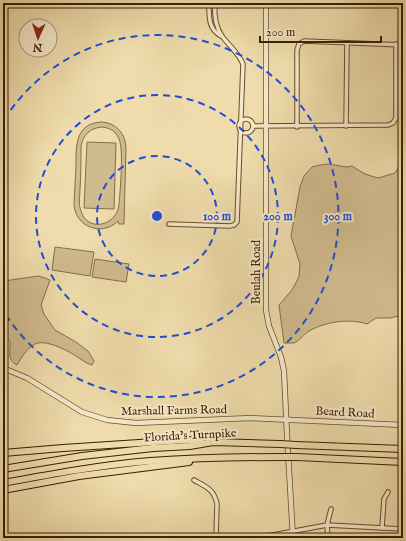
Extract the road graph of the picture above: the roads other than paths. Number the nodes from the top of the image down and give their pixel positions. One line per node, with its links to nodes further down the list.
1 (209, 3): 4 (street)
2 (215, 3): 4 (street)
3 (266, 3): 11 (street, Beulah Road)
4 (222, 36): 8 (street)
5 (347, 42): 6 (street); 10 (street); 12 (street)
6 (396, 44): 7 (street); 10 (street)
7 (403, 45)
8 (240, 126): 9 (street); 9 (street); 13 (street)
9 (253, 126): 11 (street)
10 (346, 126): 12 (street)
11 (266, 127): 12 (street); 15 (street, Beulah Road)
12 (297, 127)
13 (169, 224)
14 (3, 368): 15 (street, Marshall Farms Road)
15 (286, 420): 16 (street, Beard Road); 31 (street, Beulah Road)
16 (403, 425)
17 (213, 442): 18 (highway, Florida's Turnpike, bridge); 19 (highway); 22 (highway, Florida's Turnpike)
18 (403, 449)
19 (3, 454)
20 (222, 457): 21 (highway, Florida's Turnpike, bridge); 24 (highway, Florida's Turnpike); 25 (highway)
21 (403, 462)
22 (3, 469)
23 (194, 480): 32 (street)
24 (3, 483)
25 (3, 490)
26 (388, 492): 29 (street)
27 (331, 508): 28 (street)
28 (327, 525): 29 (street); 31 (street); 36 (street)
29 (382, 528): 30 (street)
30 (403, 529)
31 (292, 532): 34 (street); 35 (street, Beulah Road)
32 (216, 538): 33 (street)
33 (238, 538)
34 (242, 538)
35 (293, 538)
36 (328, 538)

